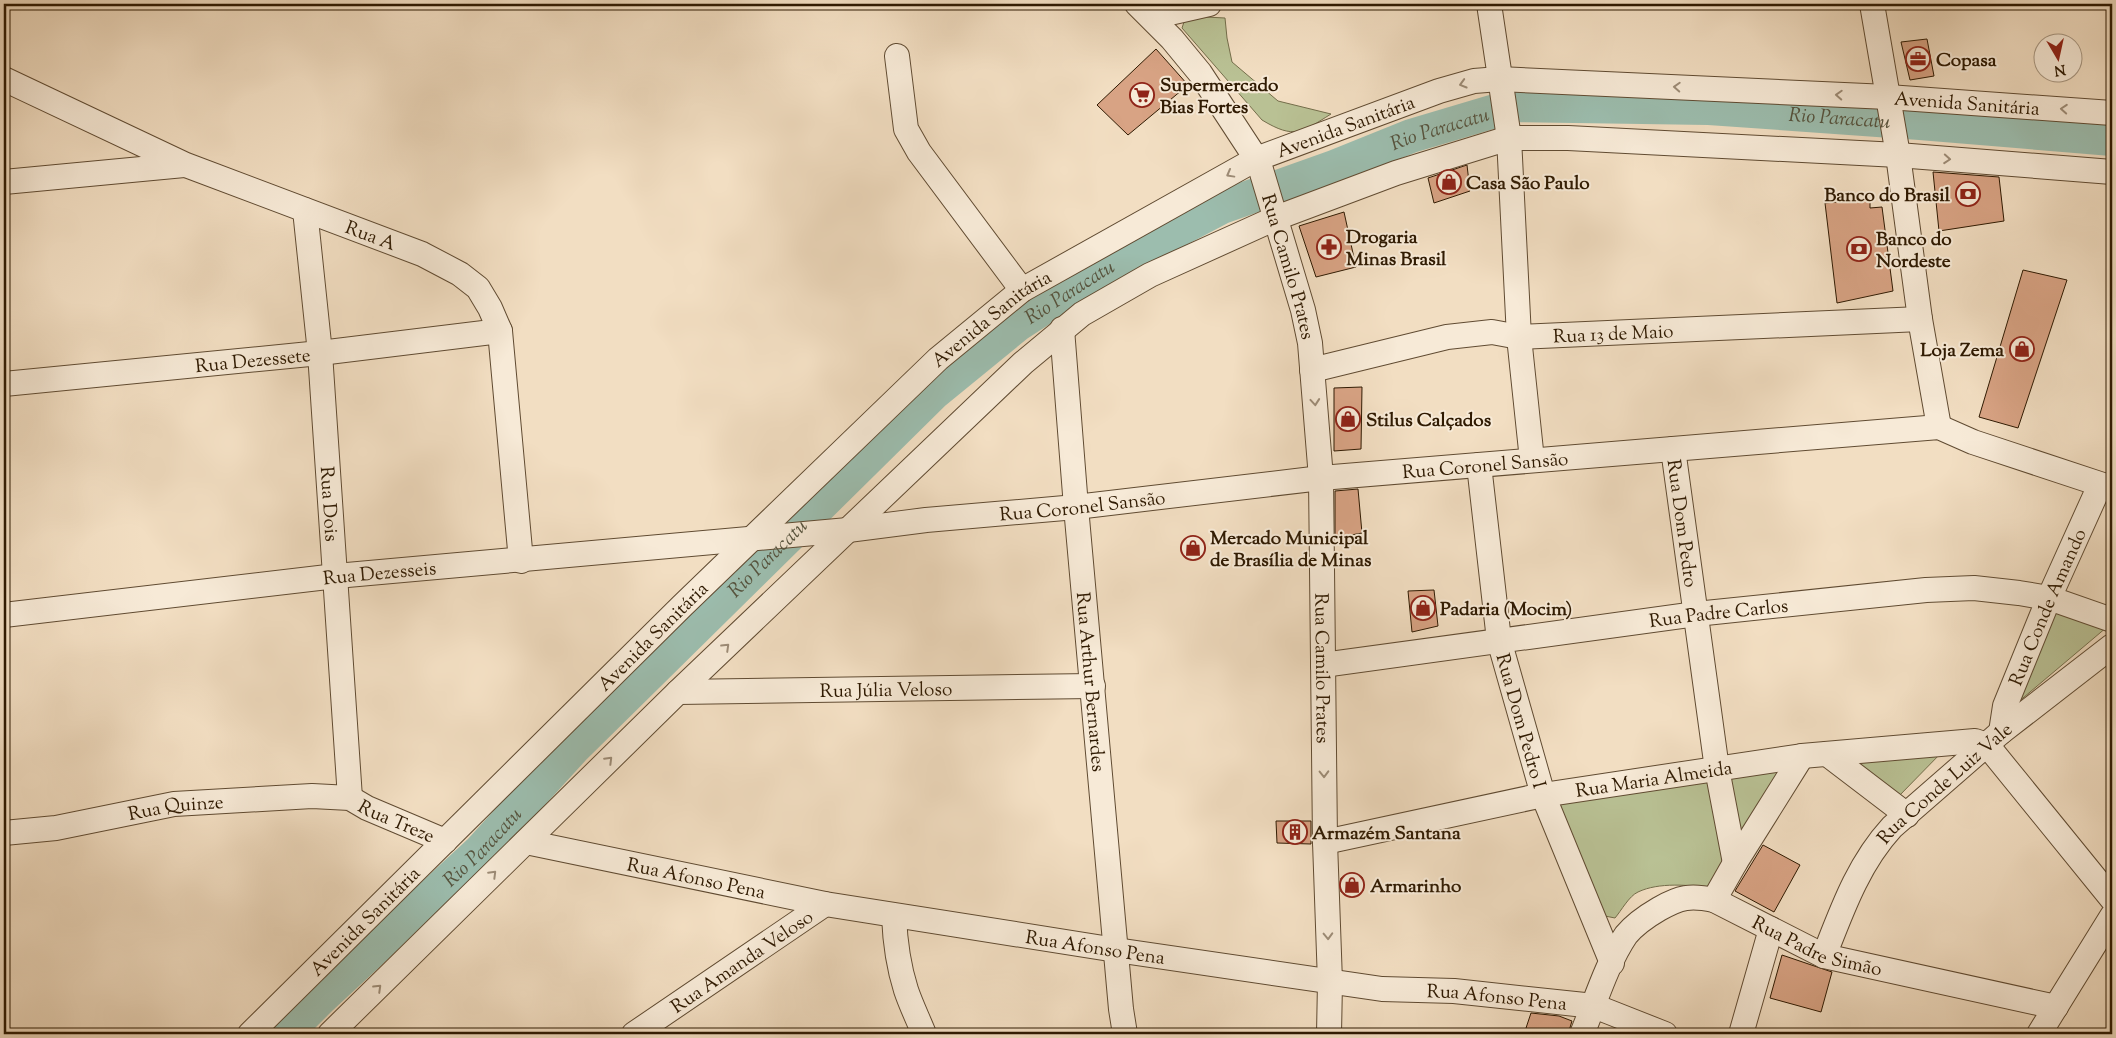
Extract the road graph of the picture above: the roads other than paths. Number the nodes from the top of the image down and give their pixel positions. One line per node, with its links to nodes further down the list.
1 (1209, 4): 4 (street)
2 (1488, 4): 7 (street)
3 (1872, 4): 8 (street)
4 (1144, 10): 12 (street, Rua Camilo Prates)
5 (896, 56): 18 (street)
6 (4, 79): 13 (street, Rua A)
7 (1500, 83): 8 (street, Avenida Sanitária, one-way to 7); 10 (street); 12 (street, Avenida Sanitária, one-way to 12)
8 (1889, 103): 9 (street, Avenida Sanitária, one-way to 8); 11 (street)
9 (2112, 113)
10 (1508, 132): 11 (street); 17 (street); 22 (street)
11 (1896, 144): 14 (street, one-way to 14); 19 (street)
12 (1257, 161): 17 (street, Rua Camilo Prates); 18 (street, Avenida Sanitária, one-way to 18)
13 (186, 164): 15 (street); 16 (street, Rua A)
14 (2112, 172)
15 (4, 182)
16 (305, 210): 21 (street, Rua A); 23 (street, Rua Dois)
17 (1274, 212): 20 (street); 24 (street, Rua Camilo Prates)
18 (1022, 290): 34 (street, Avenida Sanitária)
19 (1920, 319): 22 (street, Rua 13 de Maio); 26 (street)
20 (1062, 329): 32 (street, Rua Arthur Bernardes); 33 (street)
21 (500, 331): 23 (street, Rua Dezessete); 35 (street, Rua A)
22 (1518, 337): 24 (street, Rua 13 de Maio); 28 (street)
23 (320, 353): 25 (street, Rua Dezessete); 36 (street, Rua Dois)
24 (1312, 370): 30 (street, Rua Camilo Prates, one-way to 30)
25 (4, 384)
26 (1938, 427): 27 (street, Rua Coronel Sansão); 31 (street, Rua Coronel Sansão)
27 (1673, 449): 28 (street, Rua Coronel Sansão); 39 (street, Rua Dom Pedro)
28 (1532, 460): 29 (street, Rua Coronel Sansão)
29 (1480, 465): 30 (street, Rua Coronel Sansão); 41 (street, Rua Dom Pedro I)
30 (1321, 478): 32 (street, Rua Coronel Sansão); 43 (street, Rua Camilo Prates)
31 (2106, 486): 37 (street, Rua Conde Amando)
32 (1076, 506): 33 (street, Rua Coronel Sansão); 44 (street, Rua Arthur Bernardes)
33 (848, 530): 34 (street, Rua Coronel Sansão); 45 (street, one-way to 33)
34 (754, 538): 35 (street, Rua Dezesseis); 54 (street, Avenida Sanitária)
35 (521, 561): 36 (street, Rua Dezesseis)
36 (336, 576): 38 (street, Rua Dezesseis); 51 (street, Rua Dois)
37 (2049, 598): 39 (street, Rua Padre Carlos); 40 (street, Rua Padre Carlos); 46 (street, Rua Conde Amando)
38 (4, 614)
39 (1696, 614): 41 (street, Rua Padre Carlos); 49 (street, Rua Dom Pedro)
40 (2112, 620)
41 (1499, 640): 43 (street, Rua Padre Carlos); 50 (street, Rua Dom Pedro I)
42 (2112, 646): 46 (street, Rua Conde Luiz Vale)
43 (1323, 665): 56 (street, Rua Camilo Prates, one-way to 56)
44 (1093, 686): 45 (street, Rua Júlia Veloso); 64 (street, Rua Arthur Bernardes)
45 (678, 692): 55 (street, one-way to 45)
46 (1994, 739): 47 (street, Rua Maria Almeida); 52 (street, Rua Conde Luiz Vale); 58 (street)
47 (1827, 754): 48 (street, Rua Maria Almeida); 52 (street)
48 (1802, 756): 49 (street, Rua Maria Almeida); 57 (street)
49 (1718, 768): 50 (street, Rua Maria Almeida); 57 (street, Rua Dom Pedro)
50 (1543, 794): 56 (street, Rua Maria Almeida); 66 (street, Rua Dom Pedro I)
51 (350, 798): 53 (street, Rua Quinze); 54 (street, Rua Treze)
52 (1907, 815): 65 (street, Rua Conde Luiz Vale)
53 (4, 833)
54 (445, 841): 71 (street, Avenida Sanitária)
55 (526, 842): 60 (street, Rua Afonso Pena); 70 (street, one-way to 55)
56 (1324, 842): 67 (street, Rua Camilo Prates, one-way to 67)
57 (1735, 863): 59 (street)
58 (2112, 899)
59 (1714, 900): 63 (street, Rua Padre Simão); 66 (street, Rua Padre Simão)
60 (825, 904): 61 (street, Rua Afonso Pena); 73 (street, Rua Amanda Veloso)
61 (894, 916): 64 (street, Rua Afonso Pena); 74 (street)
62 (2112, 916): 69 (street)
63 (1771, 929): 65 (street, Rua Padre Simão); 79 (street)
64 (1116, 950): 67 (street, Rua Afonso Pena); 75 (street, Rua Arthur Bernardes)
65 (1824, 956): 69 (street, Rua Padre Simão)
66 (1612, 963): 68 (street, Rua Padre Simão)
67 (1330, 982): 68 (street, Rua Afonso Pena); 76 (street, Rua Camilo Prates)
68 (1594, 1006): 77 (street, Rua Padre Simão); 78 (street, Rua Afonso Pena)
69 (2056, 1007): 80 (street)
70 (351, 1026): 72 (street)
71 (250, 1034)
72 (330, 1034)
73 (634, 1034)
74 (924, 1034)
75 (1126, 1034)
76 (1329, 1034)
77 (1582, 1034)
78 (1666, 1034)
79 (1741, 1034)
80 (2039, 1034)

